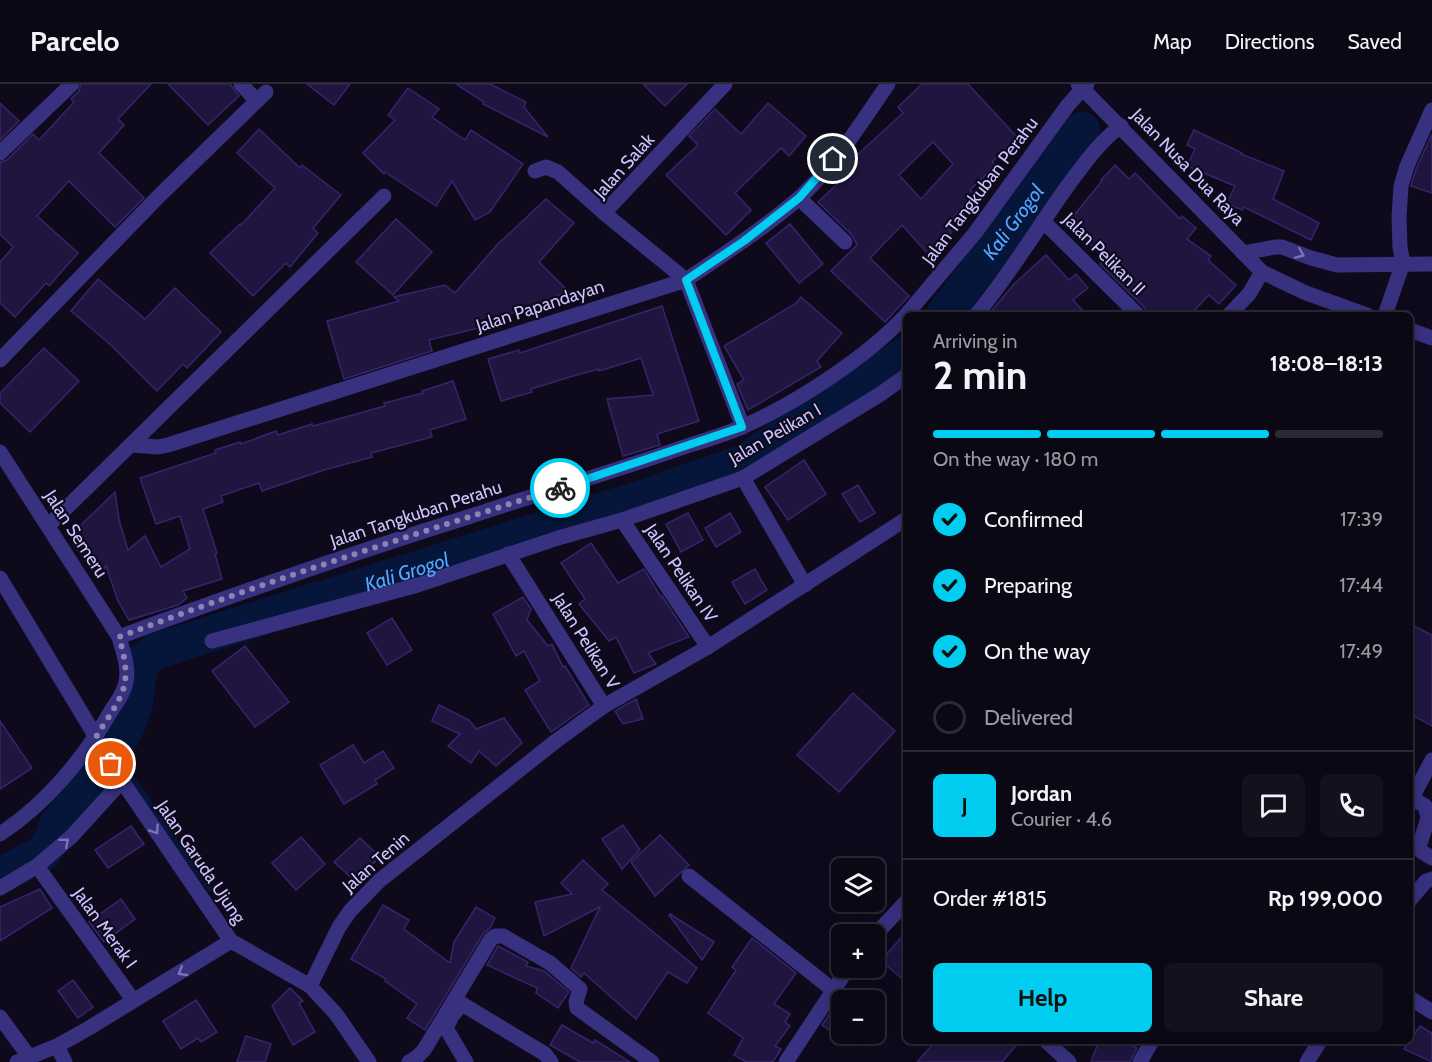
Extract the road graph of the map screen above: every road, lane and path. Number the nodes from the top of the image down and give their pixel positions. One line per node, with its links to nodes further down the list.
1 (72, 84): 8 (street)
2 (241, 84): 29 (street)
3 (725, 84): 12 (street, Jalan Salak)
4 (888, 84): 11 (street, Jalan Papandayan)
5 (1083, 86): 7 (street, Jalan Nusa Dua Raya); 20 (street, Jalan Tangkuban Perahu)
6 (1432, 110): 16 (street)
7 (1121, 126): 13 (street); 15 (street, Jalan Nusa Dua Raya)
8 (0, 153)
9 (535, 171): 12 (street)
10 (384, 196): 32 (street)
11 (799, 198): 14 (street); 19 (street, Jalan Papandayan)
12 (604, 213): 19 (street, Jalan Salak)
13 (1043, 221): 21 (street); 22 (street, Jalan Pelikan II)
14 (846, 242)
15 (1243, 253): 16 (street, Jalan Nusa Dua Raya, one-way to 16); 18 (street, Jalan Nusa Dua Raya)
16 (1402, 264): 17 (street, Jalan Nusa Dua Raya); 25 (street)
17 (1432, 264)
18 (1262, 272): 23 (street); 24 (street, Jalan Nusa Dua Raya)
19 (686, 280): 31 (street, Jalan Salak); 32 (street, Jalan Papandayan)
20 (909, 312)
21 (978, 312)
22 (1135, 312)
23 (1232, 312)
24 (1359, 312)
25 (1386, 312)
26 (903, 318): 31 (street, Jalan Tangkuban Perahu)
27 (1413, 331): 28 (street)
28 (1432, 338)
29 (0, 360)
30 (903, 378): 34 (street, Jalan Pelikan I)
31 (742, 427): 41 (street, Jalan Tangkuban Perahu)
32 (132, 445): 37 (street)
33 (0, 452): 37 (street, Jalan Semeru)
34 (743, 478): 35 (street, Jalan Pelikan I); 40 (street)
35 (622, 520): 38 (street, Jalan Pelikan I); 43 (street, Jalan Pelikan IV)
36 (903, 521): 40 (street, Jalan Tenin)
37 (48, 526): 41 (street, Jalan Semeru)
38 (508, 555): 42 (street, Jalan Pelikan I); 44 (street, Jalan Pelikan V)
39 (0, 578): 45 (street, Jalan Garuda Ujung)
40 (805, 585): 43 (street, Jalan Tenin)
41 (119, 637): 45 (street, Jalan Semeru)
42 (212, 641)
43 (708, 647): 44 (street, Jalan Tenin)
44 (604, 706): 61 (street, Jalan Tenin)
45 (96, 737): 47 (street, Jalan Garuda Ujung); 50 (street, Jalan Semeru)
46 (1432, 760): 48 (street)
47 (121, 779): 52 (street, one-way to 47); 59 (street, Jalan Garuda Ujung, one-way to 59)
48 (1413, 794)
49 (1413, 799): 51 (street)
50 (0, 834)
51 (1432, 858)
52 (40, 872): 55 (street); 64 (street, Jalan Merak I)
53 (689, 876): 62 (street)
54 (1432, 879): 56 (street)
55 (0, 888)
56 (1413, 896)
57 (903, 909): 58 (street)
58 (885, 926)
59 (231, 941): 61 (street, Jalan Garuda Ujung); 64 (street, one-way to 64)
60 (841, 978): 62 (street)
61 (310, 986): 74 (street, Jalan Garuda Ujung)
62 (833, 990)
63 (831, 993): 79 (street)
64 (133, 1000): 70 (street)
65 (1413, 1001): 66 (street)
66 (1432, 1012)
67 (0, 1017): 72 (street)
68 (1150, 1044): 81 (street)
69 (1318, 1044): 82 (street)
70 (57, 1046): 72 (street); 73 (street)
71 (1051, 1052): 80 (street)
72 (24, 1060)
73 (65, 1062)
74 (369, 1062)
75 (409, 1062): 78 (street)
76 (466, 1062): 77 (street)
77 (551, 1062)
78 (652, 1062)
79 (786, 1062)
80 (1070, 1062)
81 (1140, 1062)
82 (1307, 1062)

